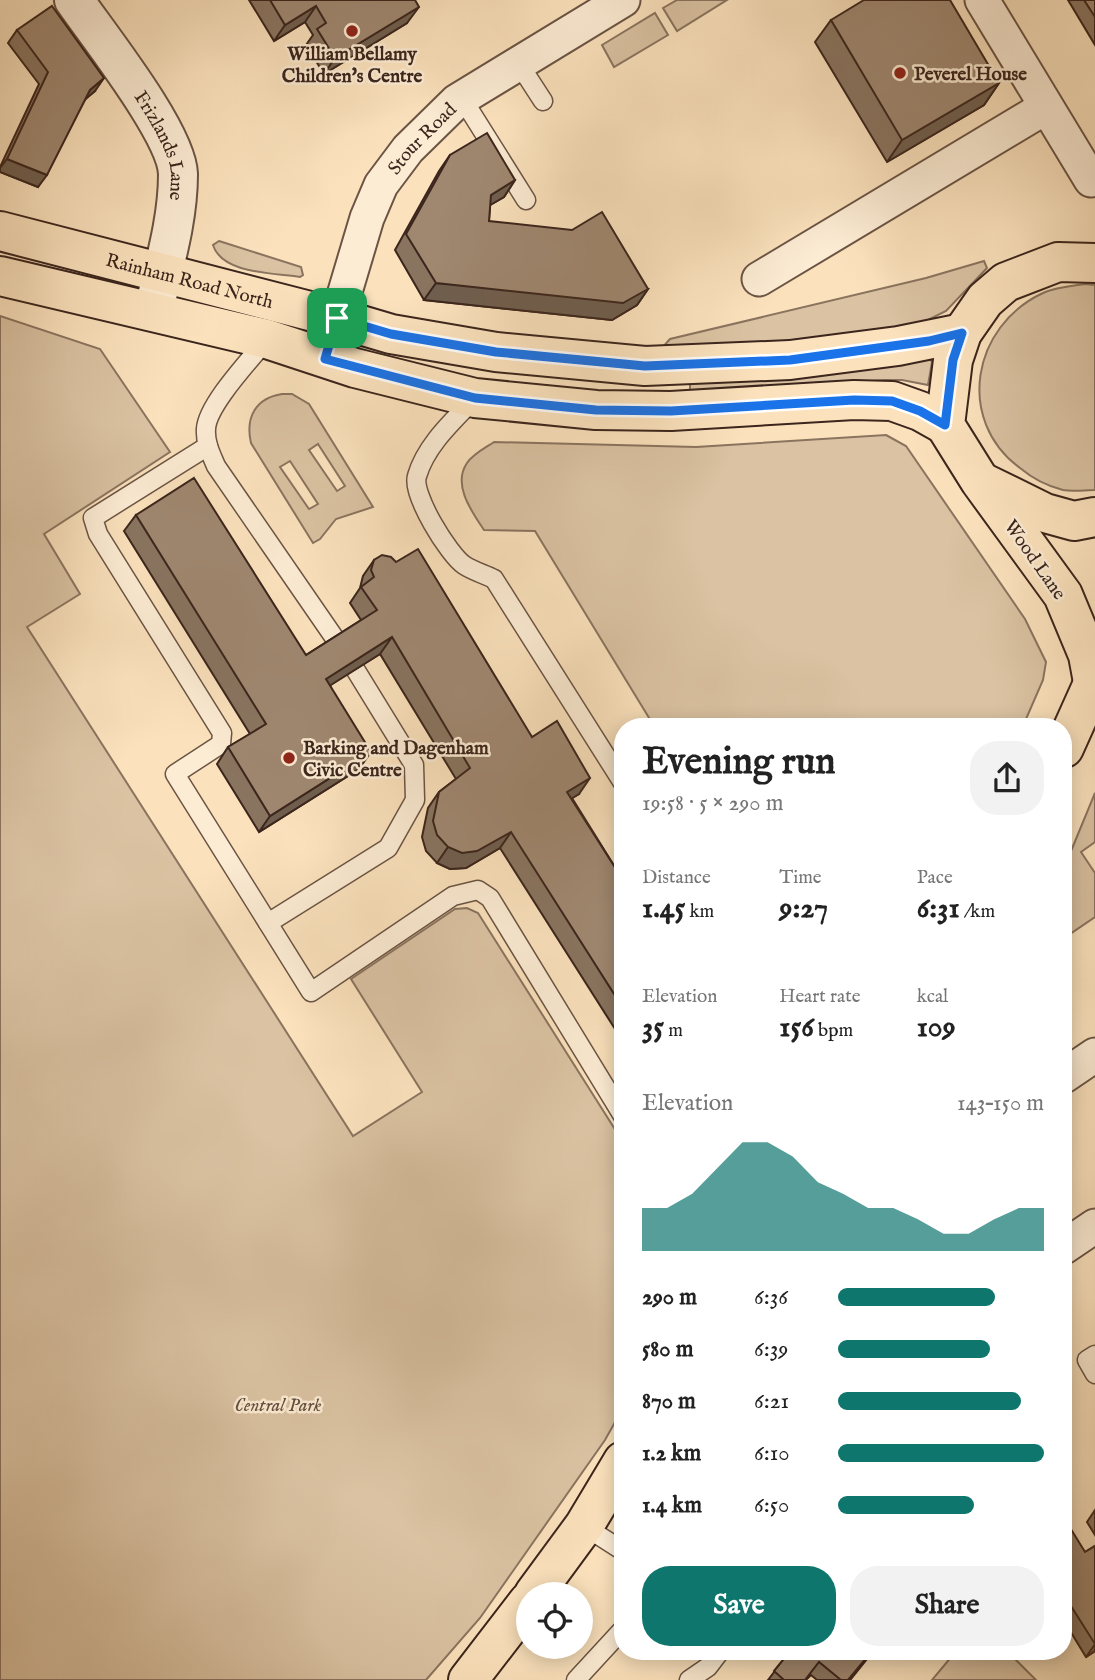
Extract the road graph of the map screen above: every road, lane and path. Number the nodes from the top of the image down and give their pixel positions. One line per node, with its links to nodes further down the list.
1 (74, 0): 12 (street, Frizlands Lane)
2 (623, 0): 4 (street, Stour Road)
3 (982, 0): 7 (street)
4 (519, 64): 5 (street, Stour Road); 6 (lane)
5 (462, 98): 9 (lane); 16 (street, Stour Road)
6 (544, 102)
7 (1045, 107): 8 (street); 14 (street)
8 (1091, 180)
9 (526, 200)
10 (0, 231): 12 (main road, Rainham Road North)
11 (1095, 263): 17 (main road)
12 (163, 273): 15 (street, Frizlands Lane); 16 (main road, Rainham Road North)
13 (0, 276): 15 (main road, Rainham Road North)
14 (759, 279)
15 (153, 311): 18 (main road, Rainham Road North)
16 (337, 318): 17 (main road, Rainham Road North); 19 (street, Stour Road)
17 (962, 333): 21 (main road)
18 (267, 339): 19 (main road, Rainham Road North); 22 (lane)
19 (325, 359): 20 (main road, Rainham Road North)
20 (475, 398): 21 (main road, Rainham Road North); 29 (lane)
21 (945, 425): 23 (main road, Wood Lane)
22 (208, 446): 25 (lane); 30 (lane)
23 (980, 481): 24 (main road); 27 (main road, Wood Lane)
24 (1095, 517)
25 (338, 643)
26 (355, 669): 30 (lane)
27 (1094, 681): 28 (main road, Wood Lane)
28 (1072, 730)
29 (614, 769)
30 (268, 923): 33 (lane)
31 (1095, 1055): 32 (street)
32 (1072, 1071)
33 (614, 1101)
34 (1095, 1226): 35 (street)
35 (1072, 1242)
36 (1095, 1355): 37 (lane)
37 (1095, 1374)
38 (614, 1476): 39 (main road)
39 (583, 1526): 40 (lane); 41 (main road)
40 (614, 1545)
41 (543, 1582)
42 (516, 1618): 45 (main road)
43 (614, 1639): 46 (lane)
44 (713, 1660): 47 (lane)
45 (468, 1680)
46 (576, 1680)
47 (689, 1680)

